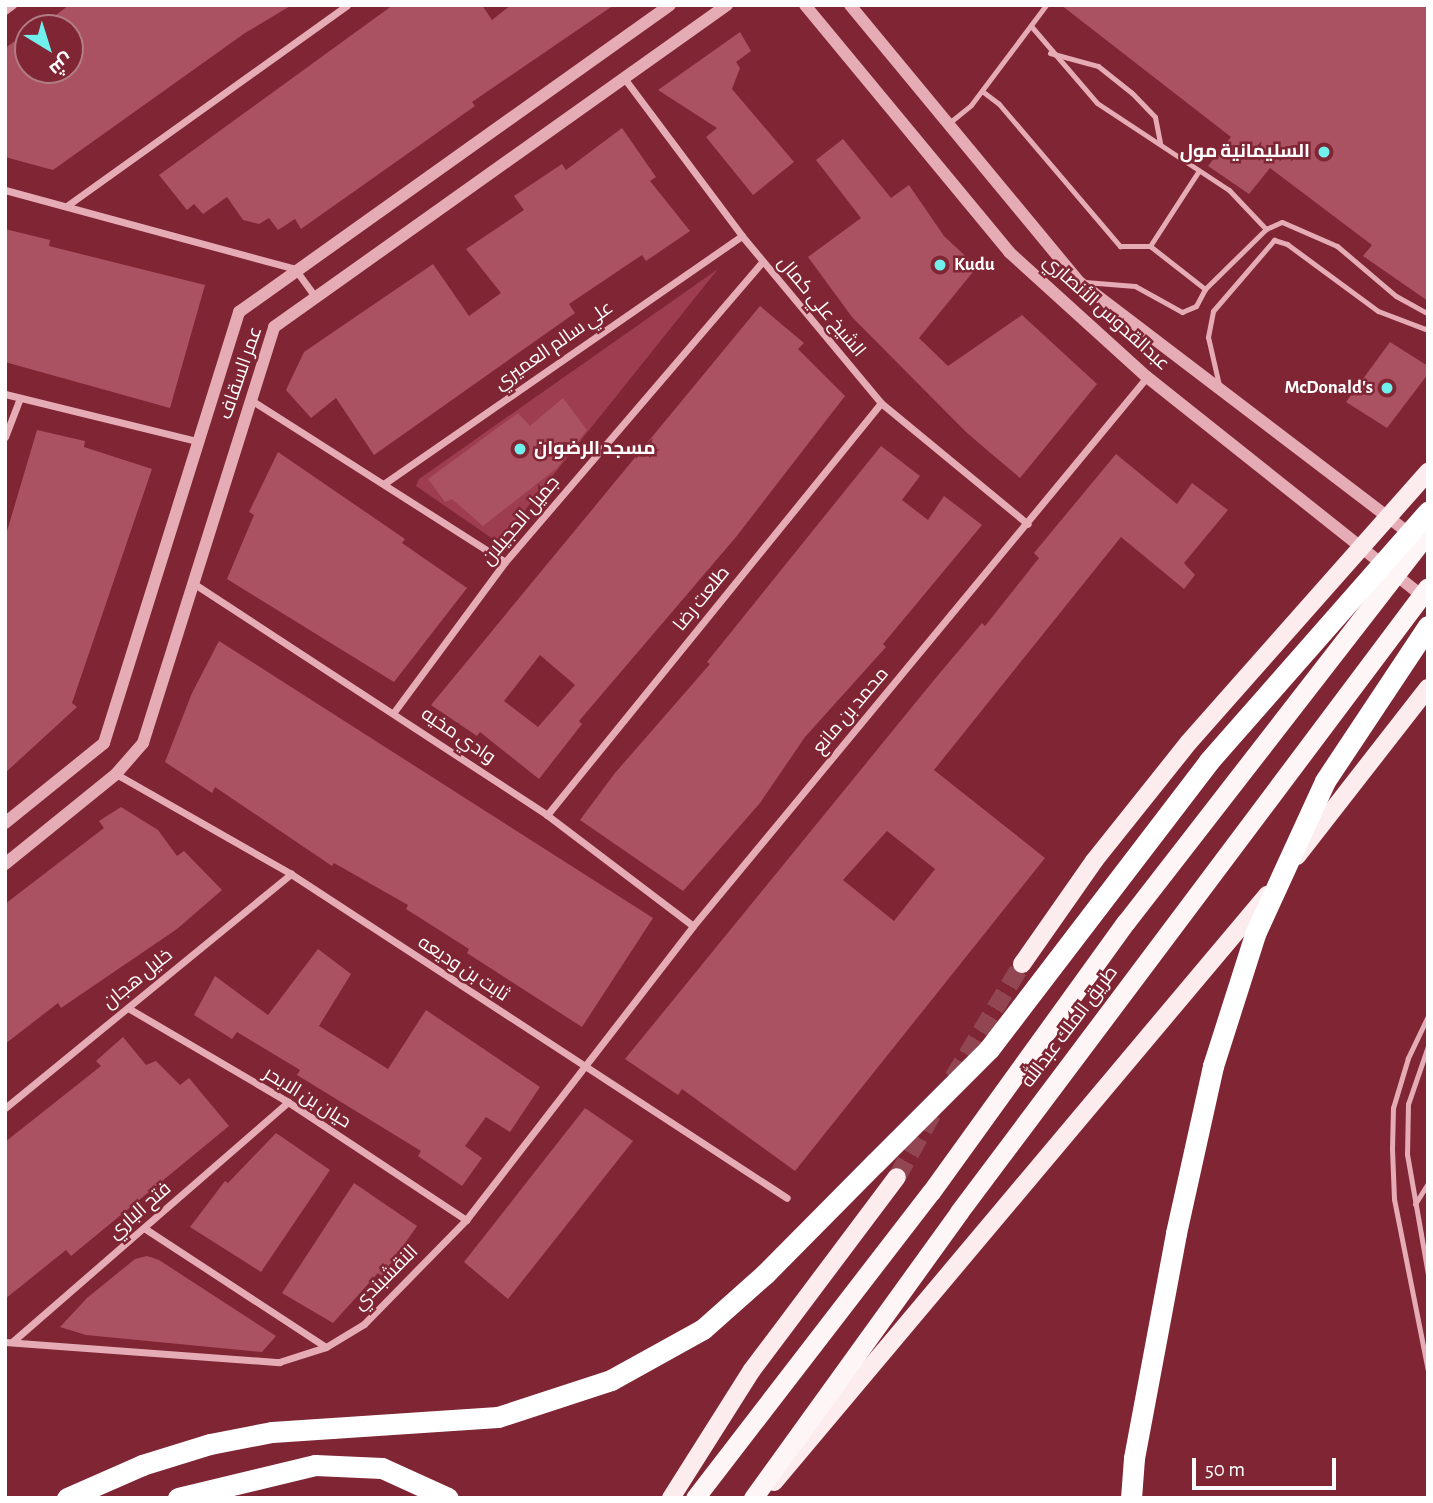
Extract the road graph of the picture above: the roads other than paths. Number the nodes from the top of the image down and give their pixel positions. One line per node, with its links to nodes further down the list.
1 (13, 5): 8 (street)
2 (347, 5): 17 (street)
3 (670, 5): 22 (street, عمر السقاف)
4 (727, 5): 11 (street, عمر السقاف)
5 (805, 5): 28 (street, عبدالقدوس الأنصاري)
6 (850, 5): 13 (street, عبدالقدوس الأنصاري)
7 (1046, 5): 9 (lane)
8 (5, 11)
9 (1031, 26): 10 (lane); 12 (lane)
10 (1050, 53): 14 (lane); 14 (lane)
11 (624, 78): 19 (street, الشيخ علي كمال); 25 (street, عمر السقاف)
12 (982, 91): 13 (lane); 20 (lane)
13 (948, 125): 23 (street, عبدالقدوس الأنصاري)
14 (1160, 143): 15 (lane)
15 (1198, 172): 18 (lane); 20 (lane)
16 (5, 190): 17 (street)
17 (68, 205): 22 (street)
18 (1266, 229): 24 (lane); 26 (lane)
19 (742, 236): 21 (street, الشيخ علي كمال); 37 (street, علي سالم العميري)
20 (1150, 246): 24 (lane)
21 (763, 261): 33 (street, الشيخ علي كمال); 44 (street, جميل الحجيلان)
22 (295, 269): 25 (street); 35 (street, عمر السقاف)
23 (1078, 281): 24 (lane); 29 (street, عبدالقدوس الأنصاري)
24 (1205, 289)
25 (314, 295): 32 (street, عمر السقاف)
26 (1428, 314)
27 (1428, 330): 29 (lane)
28 (1147, 377): 40 (street, محمد بن مانع); 43 (street, عبدالقدوس الأنصاري)
29 (1220, 388): 39 (street, عبدالقدوس الأنصاري)
30 (5, 394): 31 (street)
31 (20, 398): 34 (street); 35 (street)
32 (251, 400): 37 (street); 45 (street, عمر السقاف)
33 (881, 403): 40 (street, الشيخ علي كمال); 52 (street, طلعت رضا)
34 (5, 437)
35 (200, 442): 53 (street, عمر السقاف)
36 (1428, 472): 39 (main road)
37 (385, 483): 44 (street)
38 (1428, 512): 74 (highway, bridge)
39 (1390, 519): 42 (street, عبدالقدوس الأنصاري); 43 (main road)
40 (1028, 524): 56 (street, محمد بن مانع)
41 (1428, 533): 78 (highway, bridge)
42 (1428, 548)
43 (1364, 549): 47 (street, عبدالقدوس الأنصاري); 57 (main road)
44 (505, 562): 50 (street, جميل الحجيلان)
45 (196, 585): 50 (street, وادي مخيه); 51 (street, عمر السقاف)
46 (1428, 587): 79 (highway, طريق الملك عبدالله, bridge)
47 (1428, 601)
48 (1428, 626): 81 (highway, bridge)
49 (1425, 693): 80 (main road)
50 (394, 712): 52 (street, وادي مخيه)
51 (116, 774): 54 (street, عمر السقاف); 55 (street, ثابت بن وديعه)
52 (547, 814): 56 (street, وادي مخيه)
53 (5, 823)
54 (5, 864)
55 (291, 874): 58 (street, خليل هجان); 61 (street, ثابت بن وديعه)
56 (693, 926): 61 (street, محمد بن مانع)
57 (1022, 964)
58 (128, 1008): 62 (street, حيان بن الابحر); 63 (street, خليل هجان)
59 (1428, 1016): 73 (lane)
60 (1428, 1046): 67 (lane)
61 (584, 1068): 66 (street, ثابت بن وديعه); 68 (street, النقشبندي)
62 (288, 1102): 68 (street, حيان بن الابحر); 69 (street, فتح الباري)
63 (5, 1108)
64 (897, 1177): 77 (main road)
65 (1428, 1183): 67 (lane)
66 (787, 1198)
67 (1414, 1205): 70 (lane)
68 (466, 1220): 72 (street, النقشبندي)
69 (144, 1228): 71 (street, فتح الباري); 72 (street)
70 (1428, 1274)
71 (8, 1342): 72 (street, النقشبندي)
72 (326, 1347)
73 (1428, 1370)
74 (67, 1498)
75 (178, 1498): 76 (highway)
76 (448, 1498)
77 (671, 1498)
78 (695, 1498)
79 (753, 1498)
80 (761, 1498)
81 (1131, 1498)

